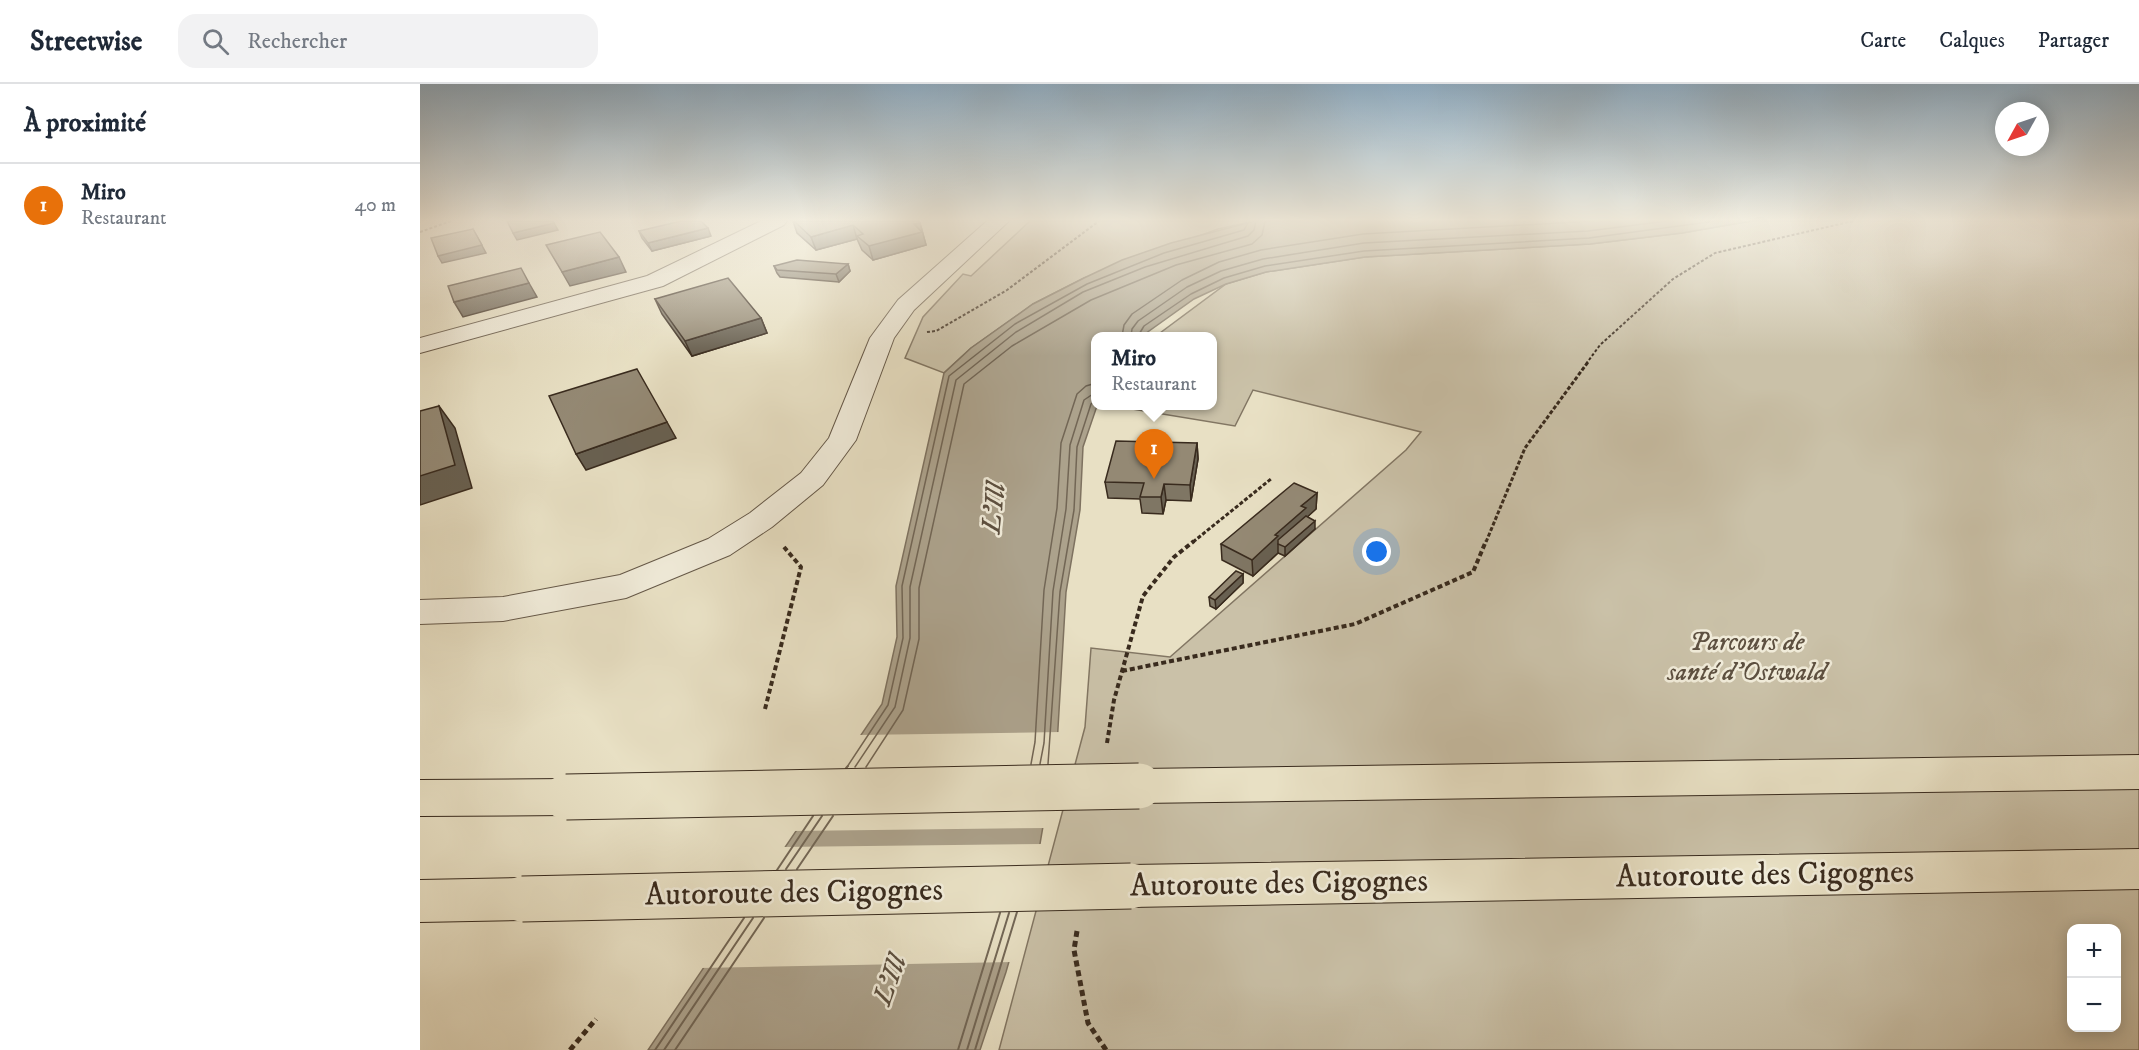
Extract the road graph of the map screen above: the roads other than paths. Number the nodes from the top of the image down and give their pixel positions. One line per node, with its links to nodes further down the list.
1 (685, 266): 3 (street)
2 (949, 266): 4 (street)
3 (420, 346)
4 (420, 612)
5 (2139, 772): 6 (highway, bridge)
6 (420, 798)
7 (2139, 869): 8 (highway, Autoroute des Cigognes, bridge)
8 (420, 901)

